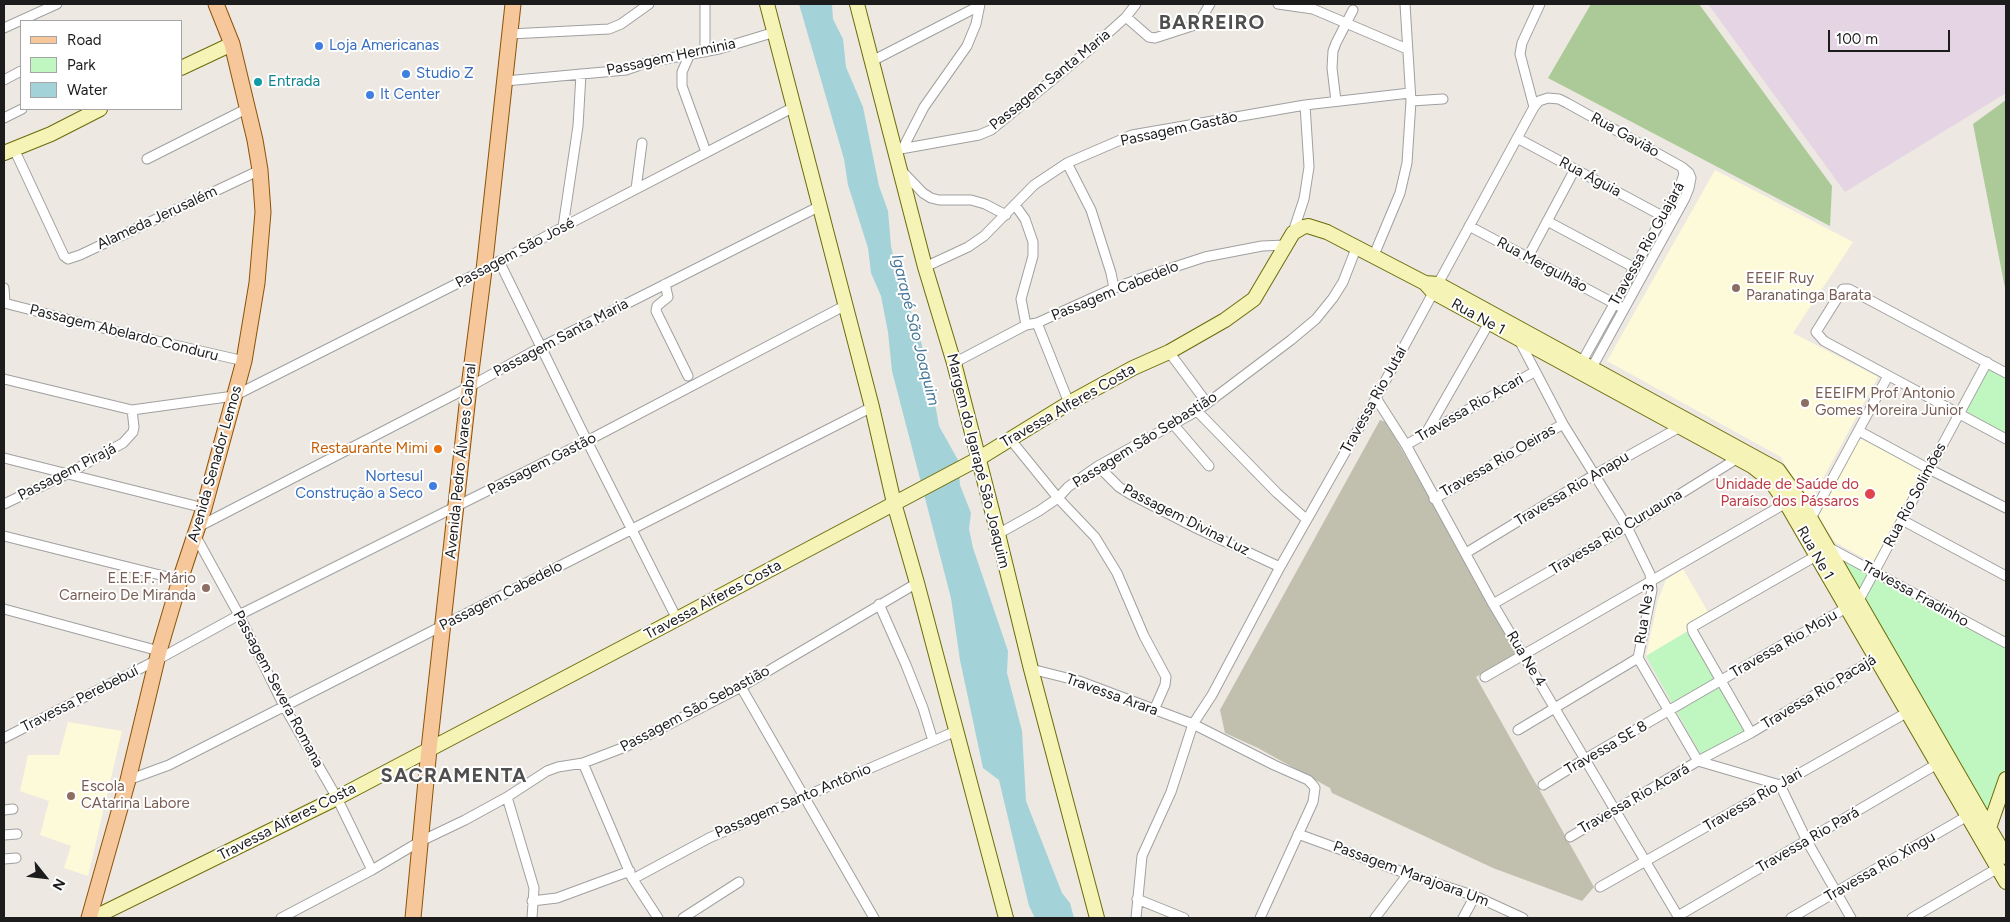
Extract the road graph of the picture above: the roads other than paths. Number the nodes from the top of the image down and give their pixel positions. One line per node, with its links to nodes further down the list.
1 (57, 4): 18 (street)
2 (216, 4): 24 (main road, Avenida Senador Lemos)
3 (512, 4): 23 (main road, Avenida Pedro Álvares Cabral)
4 (631, 4): 16 (street)
5 (648, 4): 16 (street)
6 (705, 4): 26 (street)
7 (767, 4): 22 (street)
8 (857, 4): 28 (street, Margem do Igarapé São Joaquim)
9 (1136, 4): 17 (street, Passagem Santa Maria)
10 (1210, 4): 17 (street)
11 (1278, 4): 20 (street)
12 (1405, 4): 25 (street)
13 (1540, 4): 39 (street)
14 (980, 5): 28 (street); 46 (street)
15 (1353, 10): 20 (street)
16 (635, 14): 23 (street)
17 (1126, 17): 46 (street, Passagem Santa Maria)
18 (22, 20)
19 (20, 21): 21 (street)
20 (1346, 23): 25 (street); 36 (street)
21 (4, 28)
22 (775, 32): 26 (street, Passagem Herminia); 38 (street)
23 (510, 34): 33 (main road, Avenida Pedro Álvares Cabral)
24 (232, 44): 29 (street); 40 (main road, Avenida Senador Lemos)
25 (1407, 49): 34 (street)
26 (704, 52): 27 (street, Passagem Herminia)
27 (689, 56): 31 (street, Passagem Herminia); 48 (street)
28 (872, 61): 46 (street, Margem do Igarapé São Joaquim)
29 (182, 68)
30 (20, 71): 32 (street)
31 (581, 74): 33 (street, Passagem Herminia); 63 (street)
32 (4, 80)
33 (505, 81): 71 (main road, Avenida Pedro Álvares Cabral)
34 (1411, 97): 35 (street, Passagem Gastão); 36 (street, Passagem Gastão); 66 (street)
35 (1443, 99)
36 (1336, 101): 37 (street, Passagem Gastão)
37 (1305, 105): 50 (street, Passagem Gastão); 64 (street)
38 (794, 107): 48 (street, Passagem São José); 57 (street)
39 (1534, 107): 44 (street, Travessa Rio Jutaí); 51 (street, Rua Gavião)
40 (248, 108): 49 (street); 54 (main road, Avenida Senador Lemos)
41 (20, 110): 43 (street)
42 (98, 110): 47 (street)
43 (4, 118)
44 (1516, 138): 53 (street, Rua Águia); 62 (street, Travessa Rio Jutaí)
45 (642, 143): 55 (street)
46 (899, 149): 52 (street, Margem do Igarapé São Joaquim)
47 (9, 151): 54 (street, Alameda Jerusalém)
48 (706, 152): 55 (street, Passagem São José)
49 (147, 159)
50 (1067, 163): 56 (street, Passagem Gastão); 75 (street)
51 (1682, 167): 59 (street, Travessa Rio Guajará); 61 (street, Travessa Rio Guajará)
52 (901, 169): 58 (street); 69 (street, Margem do Igarapé São Joaquim)
53 (1575, 169): 59 (street, Rua Águia); 60 (street)
54 (260, 170): 86 (main road, Avenida Senador Lemos)
55 (636, 189): 63 (street, Passagem São José)
56 (1015, 205): 58 (street, Passagem Gastão); 82 (street)
57 (820, 206): 72 (street, Passagem Santa Maria); 78 (street)
58 (1006, 214): 69 (street, Passagem Gastão)
59 (1663, 216): 61 (street, Rua Águia); 70 (street, Travessa Rio Guajará)
60 (1547, 221): 67 (street); 70 (street)
61 (1672, 221): 70 (street, Travessa Rio Guajará)
62 (1469, 226): 67 (street, Rua Mergulhão); 73 (street, Travessa Rio Jutaí)
63 (563, 227): 68 (street, Passagem São José)
64 (1289, 239): 65 (street, Passagem Cabedelo); 75 (street, Passagem Cabedelo); 85 (street, Travessa Alferes Costa)
65 (1357, 246): 66 (street, Passagem Cabedelo); 99 (street, Passagem São Sebastião)
66 (1374, 255): 73 (street, Passagem Cabedelo)
67 (1528, 257): 77 (street, Rua Mergulhão)
68 (499, 261): 71 (street, Passagem São José); 84 (street)
69 (925, 266): 88 (street, Margem do Igarapé São Joaquim)
70 (1639, 267): 77 (street, Travessa Rio Guajará); 79 (street, Travessa Rio Guajará)
71 (484, 270): 95 (main road, Avenida Pedro Álvares Cabral); 96 (street, Passagem São José)
72 (665, 284): 84 (street, Passagem Santa Maria); 92 (street)
73 (1432, 286): 81 (street, Rua Ne 1); 89 (street, Rua Ne 1); 97 (street, Travessa Rio Jutaí)
74 (4, 288): 76 (street)
75 (1114, 288): 80 (street, Passagem Cabedelo)
76 (4, 303): 86 (street, Passagem Abelardo Conduru)
77 (1614, 304): 79 (street, Rua Mergulhão); 89 (street, Travessa Rio Guajará)
78 (846, 305): 100 (street); 111 (street, Passagem Gastão)
79 (1623, 309): 89 (street, Travessa Rio Guajará)
80 (1037, 322): 82 (street, Passagem Cabedelo); 98 (street)
81 (1489, 323): 83 (street, Rua Ne 1); 108 (street)
82 (1026, 326): 88 (street, Passagem Cabedelo)
83 (1519, 340): 89 (street, Rua Ne 1); 90 (street, Rua Ne 3)
84 (541, 347): 95 (street, Passagem Santa Maria); 111 (street)
85 (1169, 352): 98 (street, Travessa Alferes Costa); 99 (street)
86 (244, 361): 96 (main road, Avenida Senador Lemos)
87 (1987, 362): 91 (street); 93 (street); 103 (street, Rua Rio Solimões)
88 (954, 363): 115 (street, Margem do Igarapé São Joaquim)
89 (1584, 368): 106 (street, Rua Ne 1); 125 (street, Rua Ne 1)
90 (1534, 372): 105 (street, Rua Ne 3); 108 (street, Travessa Rio Acari)
91 (2006, 372)
92 (688, 376)
93 (1888, 376): 103 (street); 107 (street)
94 (4, 379): 101 (street)
95 (469, 387): 127 (main road, Avenida Pedro Álvares Cabral); 134 (street, Passagem Santa Maria)
96 (234, 396): 101 (street, Passagem São José); 126 (main road, Avenida Senador Lemos)
97 (1376, 398): 112 (street, Rua Ne 4); 129 (street, Travessa Rio Jutaí)
98 (1069, 403): 109 (street, Travessa Alferes Costa)
99 (1208, 403): 102 (street, Passagem São Sebastião)
100 (872, 407): 123 (street); 133 (street, Passagem Cabedelo)
101 (132, 410): 119 (street, Passagem Pirajá)
102 (1197, 411): 104 (street, Passagem São Sebastião); 129 (street)
103 (1959, 414): 110 (street); 118 (street, Rua Rio Solimões)
104 (1173, 424): 116 (street, Passagem São Sebastião); 117 (street)
105 (1563, 424): 120 (street, Rua Ne 3); 122 (street, Travessa Rio Oeiras)
106 (1680, 427): 114 (street, Rua Ne 1); 120 (street, Travessa Rio Anapu)
107 (1859, 431): 118 (street); 130 (street)
108 (1426, 433): 112 (street, Travessa Rio Acari)
109 (1010, 439): 115 (street, Travessa Alferes Costa); 121 (street)
110 (2006, 439)
111 (587, 441): 127 (street, Passagem Gastão); 133 (street)
112 (1406, 446): 122 (street, Rua Ne 4)
113 (4, 458): 119 (street)
114 (1738, 458): 125 (street, Rua Ne 1); 132 (street, Travessa Rio Curuauna)
115 (975, 461): 123 (street, Travessa Alferes Costa); 135 (street, Margem do Igarapé São Joaquim)
116 (1098, 466): 121 (street, Passagem São Sebastião); 139 (street, Passagem Divina Luz)
117 (1209, 466)
118 (1929, 469): 128 (street); 131 (street, Rua Rio Solimões)
119 (67, 474): 124 (street, Passagem Pirajá); 126 (street)
120 (1594, 475): 132 (street, Rua Ne 3); 138 (street, Travessa Rio Anapu)
121 (1058, 498): 135 (street, Passagem São Sebastião); 163 (street)
122 (1434, 498): 138 (street, Rua Ne 4)
123 (897, 501): 144 (street); 150 (street, Travessa Alferes Costa)
124 (4, 504)
125 (1793, 506): 130 (street, Rua Ne 1); 137 (street, Rua Ne 1); 143 (street)
126 (204, 508): 134 (main road, Avenida Senador Lemos)
127 (456, 508): 149 (street, Passagem Gastão); 151 (main road, Avenida Pedro Álvares Cabral)
128 (2006, 508)
129 (1306, 519): 139 (street, Travessa Rio Jutaí)
130 (1810, 520): 137 (street, Rua Ne 1)
131 (1902, 520): 140 (street, Rua Rio Solimões); 141 (street)
132 (1627, 527): 143 (street, Rua Ne 3); 146 (street, Travessa Rio Curuauna)
133 (631, 530): 150 (street); 151 (street, Passagem Cabedelo)
134 (196, 531): 142 (main road, Avenida Senador Lemos); 149 (street, Passagem Severa Romana)
135 (998, 534): 157 (street, Margem do Igarapé São Joaquim)
136 (4, 536): 142 (street)
137 (1820, 550): 140 (street, Travessa Fradinho); 147 (street, Rua Ne 1); 159 (street)
138 (1466, 553): 146 (street, Rua Ne 4)
139 (1280, 567): 166 (street, Travessa Rio Jutaí)
140 (1874, 571): 147 (street, Rua Rio Solimões); 152 (street, Travessa Fradinho)
141 (2006, 576)
142 (180, 580): 153 (main road, Avenida Senador Lemos)
143 (1653, 581): 154 (street); 156 (street, Rua Ne 3)
144 (917, 583): 145 (street, Passagem São Sebastião); 167 (street)
145 (879, 604): 160 (street, Passagem São Sebastião); 171 (street)
146 (1493, 604): 154 (street, Rua Ne 4)
147 (1852, 605): 155 (street, Rua Ne 1); 159 (street, Travessa Rio Moju)
148 (4, 609): 153 (street)
149 (239, 615): 153 (street, Passagem Gastão); 161 (street, Passagem Severa Romana)
150 (677, 619): 172 (street, Travessa Alferes Costa)
151 (444, 626): 161 (street, Passagem Cabedelo); 172 (main road, Avenida Pedro Álvares Cabral)
152 (2006, 643)
153 (158, 655): 170 (street, Travessa Perebebuí); 178 (main road, Avenida Senador Lemos)
154 (1524, 655): 158 (street); 162 (street, Rua Ne 4)
155 (1881, 655): 165 (street, Rua Ne 1); 169 (street, Travessa Rio Pacajá); 186 (street, Rua Ne 1)
156 (1638, 658): 162 (street); 164 (street, Rua Ne 3)
157 (1031, 669): 163 (street, Travessa Arara); 216 (street, Margem do Igarapé São Joaquim)
158 (1485, 677)
159 (1722, 680): 164 (street, Travessa Rio Moju); 169 (street)
160 (741, 687): 175 (street, Passagem São Sebastião); 181 (street)
161 (284, 706): 178 (street, Passagem Cabedelo); 183 (street, Passagem Severa Romana)
162 (1556, 708): 168 (street); 173 (street, Rua Ne 4)
163 (1154, 710): 166 (street, Travessa Arara)
164 (1669, 711): 173 (street, Travessa SE 8); 174 (street, Rua Ne 3)
165 (1906, 712): 176 (street, Rua Ne 1); 180 (street, Travessa Rio Jari)
166 (1192, 724): 188 (street, Travessa Arara); 205 (street, Travessa Rio Jutaí)
167 (956, 730): 171 (street, Passagem Santo Antônio); 215 (street)
168 (1518, 730)
169 (1752, 733): 174 (street, Travessa Rio Pacajá)
170 (4, 738)
171 (933, 741): 181 (street, Passagem Santo Antônio)
172 (428, 748): 183 (street, Travessa Alferes Costa); 192 (main road, Avenida Pedro Álvares Cabral)
173 (1585, 758): 179 (street, Travessa SE 8); 184 (street, Rua Ne 4)
174 (1698, 762): 180 (street); 184 (street, Travessa Rio Acará)
175 (583, 763): 182 (street, Passagem São Sebastião); 199 (street)
176 (1937, 764): 185 (street, Rua Ne 1); 191 (street, Travessa Rio Pará)
177 (2006, 779): 186 (street)
178 (128, 780): 208 (main road, Avenida Senador Lemos)
179 (1543, 785)
180 (1780, 785): 191 (street); 195 (street, Travessa Rio Jari)
181 (804, 796): 199 (street, Passagem Santo Antônio); 214 (street)
182 (507, 797): 192 (street, Passagem São Sebastião); 206 (street)
183 (338, 798): 197 (street, Passagem Severa Romana); 208 (street, Travessa Alferes Costa)
184 (1615, 810): 190 (street, Travessa Rio Acará); 195 (street, Rua Ne 4)
185 (1969, 815): 186 (street, Rua Ne 1); 203 (street, Travessa Rio Xingu)
186 (1985, 832): 196 (street, Rua Ne 1)
187 (17, 834): 189 (street)
188 (1298, 834): 198 (street, Passagem Marajoara Um); 219 (street)
189 (4, 835)
190 (1570, 837)
191 (1808, 841): 203 (street); 207 (street, Travessa Rio Pará)
192 (419, 842): 197 (street, Passagem São Sebastião); 210 (main road, Avenida Pedro Álvares Cabral)
193 (16, 858): 194 (street)
194 (4, 859)
195 (1646, 862): 202 (street, Travessa Rio Jari); 207 (street, Rua Ne 4)
196 (2002, 862): 201 (street, Rua Ne 1); 225 (street)
197 (372, 870): 209 (street, Passagem São Sebastião)
198 (1408, 874): 204 (street, Passagem Marajoara Um); 220 (street)
199 (632, 875): 206 (street, Passagem Santo Antônio); 212 (street)
200 (739, 882): 213 (street)
201 (2006, 882)
202 (1600, 887)
203 (1836, 892): 223 (street, Travessa Rio Xingu); 224 (street)
204 (1475, 896): 221 (street); 222 (street, Passagem Marajoara Um)
205 (1137, 899): 217 (street, Travessa Rio Jutaí); 218 (street)
206 (532, 901): 211 (street)
207 (1678, 917)
208 (91, 918)
209 (282, 918)
210 (413, 918)
211 (532, 918)
212 (658, 918)
213 (683, 918)
214 (874, 918)
215 (1006, 918)
216 (1097, 918)
217 (1136, 918)
218 (1184, 918)
219 (1260, 918)
220 (1375, 918)
221 (1463, 918)
222 (1523, 918)
223 (1792, 918)
224 (1851, 918)
225 (1912, 918)

